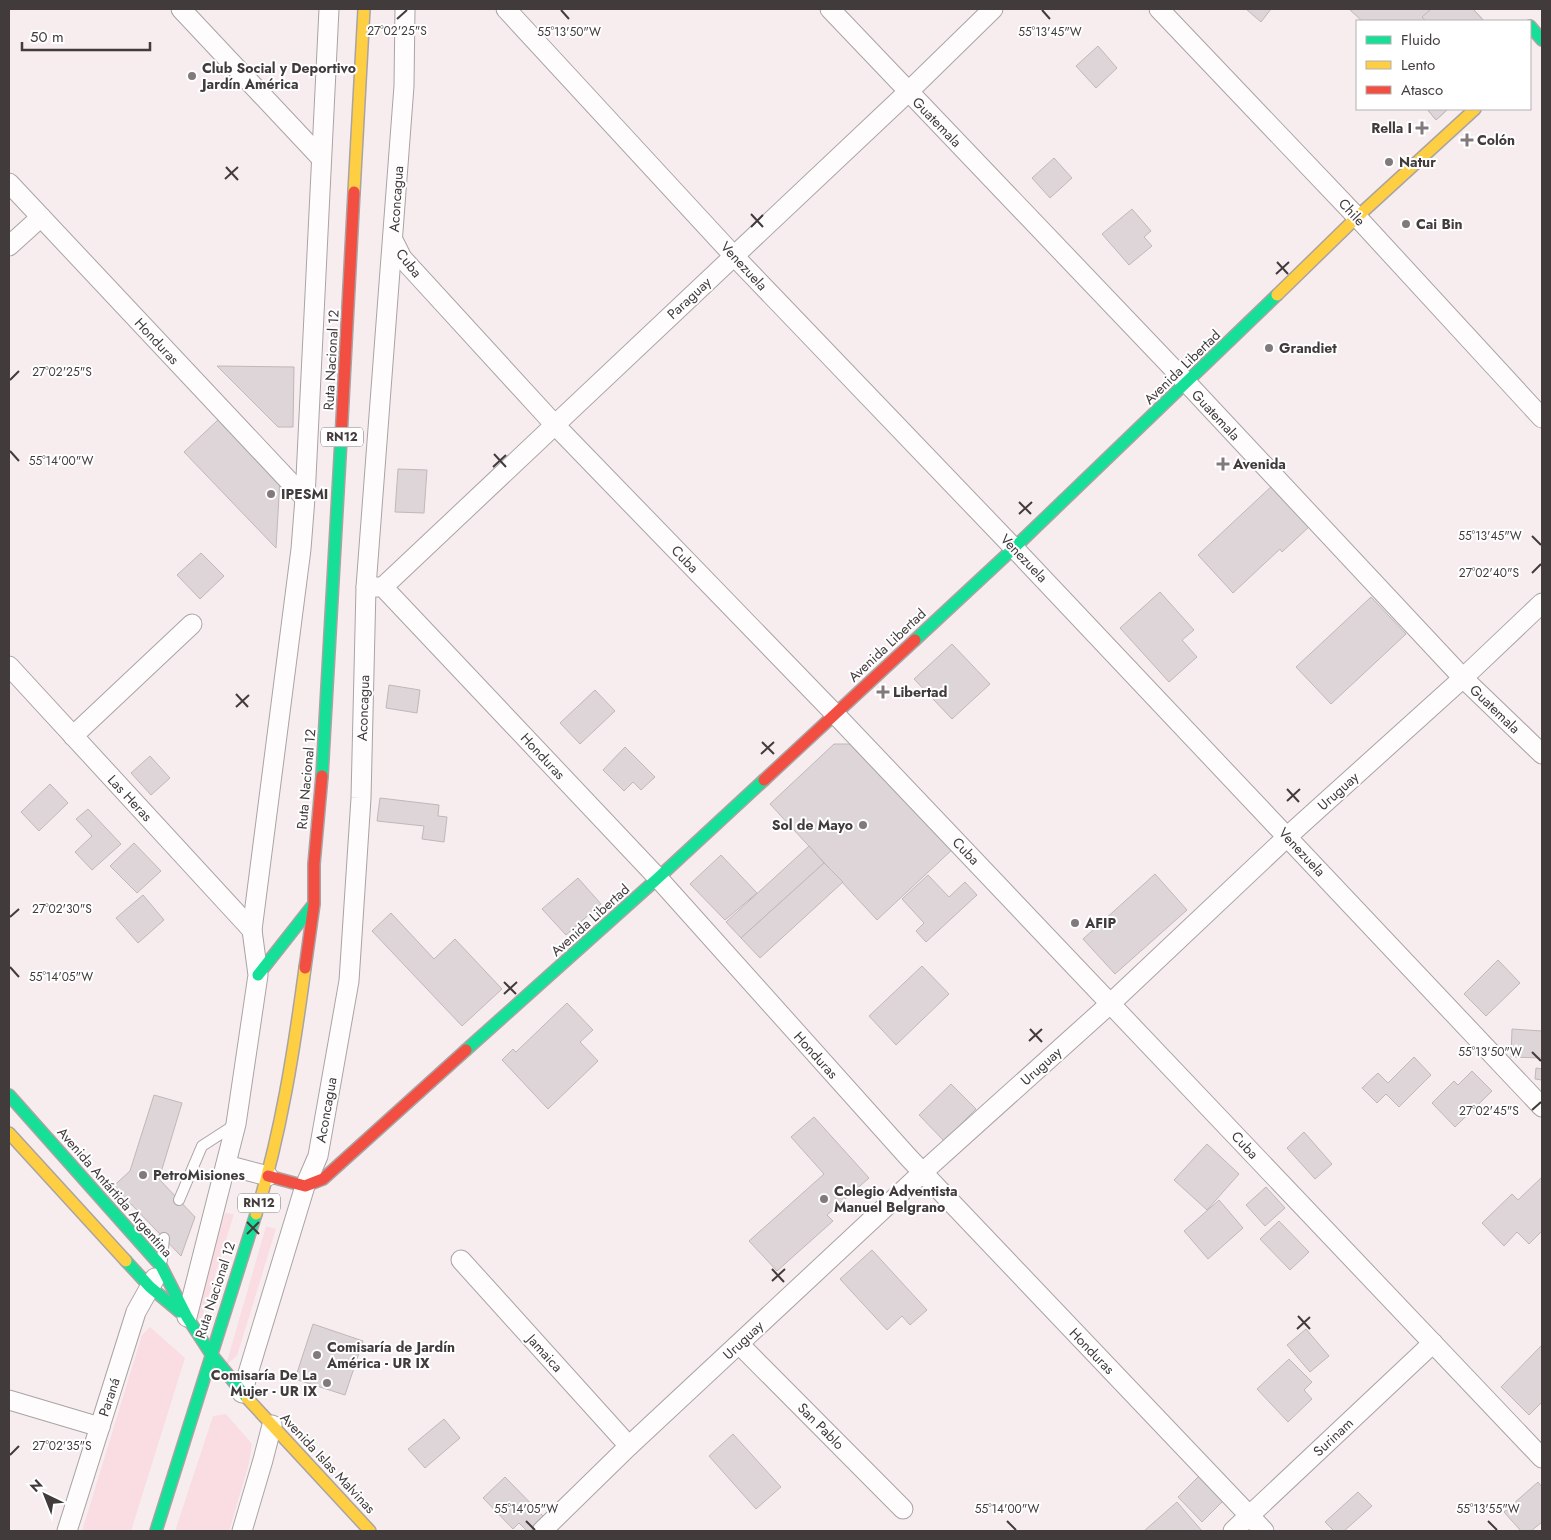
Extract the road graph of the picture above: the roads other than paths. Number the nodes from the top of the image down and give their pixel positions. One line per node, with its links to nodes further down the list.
1 (181, 9): 13 (street)
2 (329, 9): 13 (street)
3 (364, 9): 35 (main road, Ruta Nacional 12 / RN12)
4 (405, 9): 17 (street, Aconcagua)
5 (506, 9): 19 (street, Venezuela)
6 (830, 9): 11 (street, Guatemala)
7 (993, 9): 11 (street, Paraguay)
8 (1159, 9): 16 (street, Chile)
9 (1531, 27): 10 (main road)
10 (1542, 40)
11 (908, 92): 19 (street, Paraguay); 20 (street, Guatemala)
12 (1474, 110): 16 (main road, Avenida Libertad)
13 (321, 158): 23 (street)
14 (9, 184): 15 (street, Honduras)
15 (41, 216): 18 (street); 23 (street, Honduras)
16 (1357, 217): 20 (main road, Avenida Libertad); 21 (street, Chile)
17 (394, 242): 22 (street, Cuba); 25 (street, Aconcagua)
18 (9, 246)
19 (734, 256): 22 (street, Paraguay); 24 (street, Venezuela)
20 (1187, 384): 24 (main road, Avenida Libertad); 29 (street, Guatemala)
21 (1542, 418)
22 (555, 425): 25 (street, Paraguay); 30 (street, Cuba)
23 (305, 498): 36 (street)
24 (1014, 548): 30 (main road, Avenida Libertad); 33 (street, Venezuela)
25 (375, 587): 34 (street, Honduras); 46 (street, Aconcagua)
26 (1542, 603): 29 (street, Uruguay)
27 (192, 624): 31 (street)
28 (9, 666): 31 (street, Las Heras)
29 (1463, 678): 32 (street, Guatemala); 33 (street, Uruguay)
30 (835, 714): 34 (main road, Avenida Libertad); 38 (street, Cuba)
31 (73, 736): 36 (street, Las Heras)
32 (1542, 754)
33 (1288, 836): 38 (street, Uruguay); 40 (street, Venezuela)
34 (658, 878): 44 (street, Honduras); 46 (main road, Avenida Libertad)
35 (314, 904): 37 (main road); 45 (main road, Ruta Nacional 12 / RN12)
36 (252, 930): 37 (street)
37 (258, 975): 41 (street)
38 (1111, 1003): 44 (street, Uruguay); 54 (street, Cuba)
39 (9, 1095): 50 (main road, Avenida Antártida Argentina)
40 (1542, 1107)
41 (236, 1124): 43 (street); 47 (lane)
42 (9, 1133): 51 (main road, Avenida Antártida Argentina)
43 (226, 1166): 45 (street); 52 (street)
44 (923, 1172): 53 (street, Uruguay); 63 (street, Honduras)
45 (268, 1176): 46 (main road); 55 (main road, Ruta Nacional 12 / RN12)
46 (305, 1186): 56 (street, Aconcagua)
47 (179, 1200)
48 (164, 1238): 50 (lane)
49 (461, 1260): 60 (street, Jamaica)
50 (161, 1266): 51 (street, Paraná); 52 (main road, Avenida Antártida Argentina)
51 (150, 1288): 52 (main road, Avenida Antártida Argentina); 59 (street, Paraná)
52 (187, 1317): 55 (main road, Avenida Antártida Argentina)
53 (739, 1344): 60 (street, Uruguay); 62 (street, San Pablo)
54 (1433, 1344): 61 (street, Cuba); 63 (street, Surinam)
55 (210, 1354): 56 (main road, Avenida Islas Malvinas); 65 (main road, Ruta Nacional 12 / RN12)
56 (242, 1393): 58 (main road, Avenida Islas Malvinas)
57 (9, 1400): 59 (street)
58 (272, 1425): 66 (street); 67 (main road, Avenida Islas Malvinas)
59 (100, 1427): 64 (street, Paraná)
60 (629, 1446): 68 (street, Uruguay)
61 (1542, 1458)
62 (903, 1509)
63 (1249, 1516): 69 (street, Surinam); 70 (street, Honduras)
64 (67, 1531)
65 (156, 1531)
66 (242, 1531)
67 (370, 1531)
68 (542, 1531)
69 (1233, 1531)
70 (1264, 1531)

